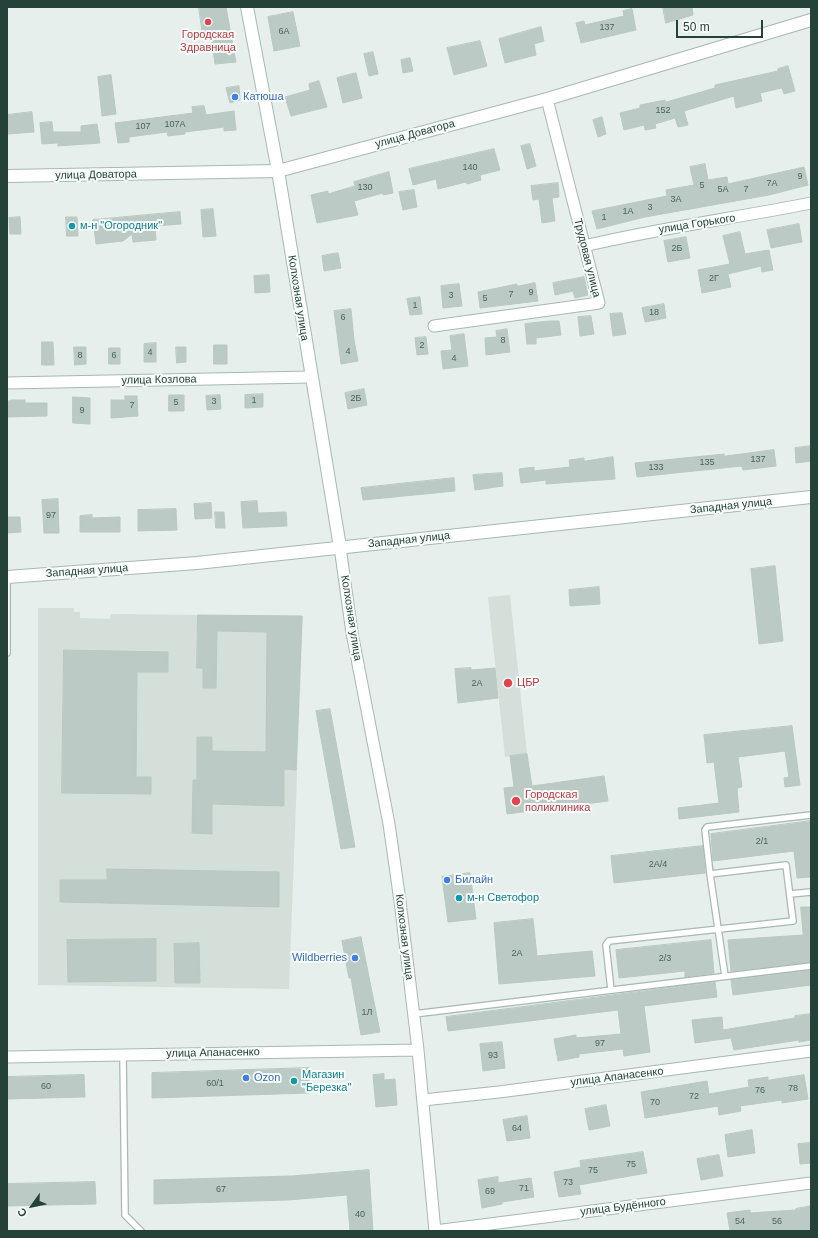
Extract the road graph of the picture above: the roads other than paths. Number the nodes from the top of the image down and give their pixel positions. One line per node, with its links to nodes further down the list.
1 (247, 7): 4 (street, Колхозная улица)
2 (811, 20): 3 (street, улица Доватора)
3 (547, 99): 4 (street, улица Доватора); 7 (street, Трудовая улица)
4 (278, 171): 5 (street, улица Доватора); 9 (street, Колхозная улица)
5 (7, 176)
6 (811, 202): 7 (street, улица Горького)
7 (584, 246): 8 (street, Трудовая улица)
8 (434, 326)
9 (311, 377): 10 (street, улица Козлова); 12 (street, Колхозная улица)
10 (7, 383)
11 (811, 497): 12 (street, Западная улица)
12 (340, 547): 13 (street, Западная улица); 23 (street, Колхозная улица)
13 (7, 578): 14 (lane)
14 (7, 653)
15 (811, 815): 16 (lane)
16 (710, 874): 18 (lane); 19 (lane)
17 (811, 892): 18 (lane)
18 (790, 894): 19 (lane)
19 (718, 930): 21 (lane); 22 (lane)
20 (811, 966): 21 (lane)
21 (725, 976): 22 (lane)
22 (612, 990): 23 (lane)
23 (414, 1014): 24 (street, Колхозная улица)
24 (418, 1050): 26 (street, улица Апанасенко); 28 (street, Колхозная улица)
25 (811, 1051): 28 (street, улица Апанасенко)
26 (123, 1054): 27 (street, улица Апанасенко); 30 (lane)
27 (7, 1057)
28 (423, 1100): 31 (street, Колхозная улица)
29 (811, 1183): 31 (street, улица Будённого)
30 (141, 1231)
31 (435, 1231)

